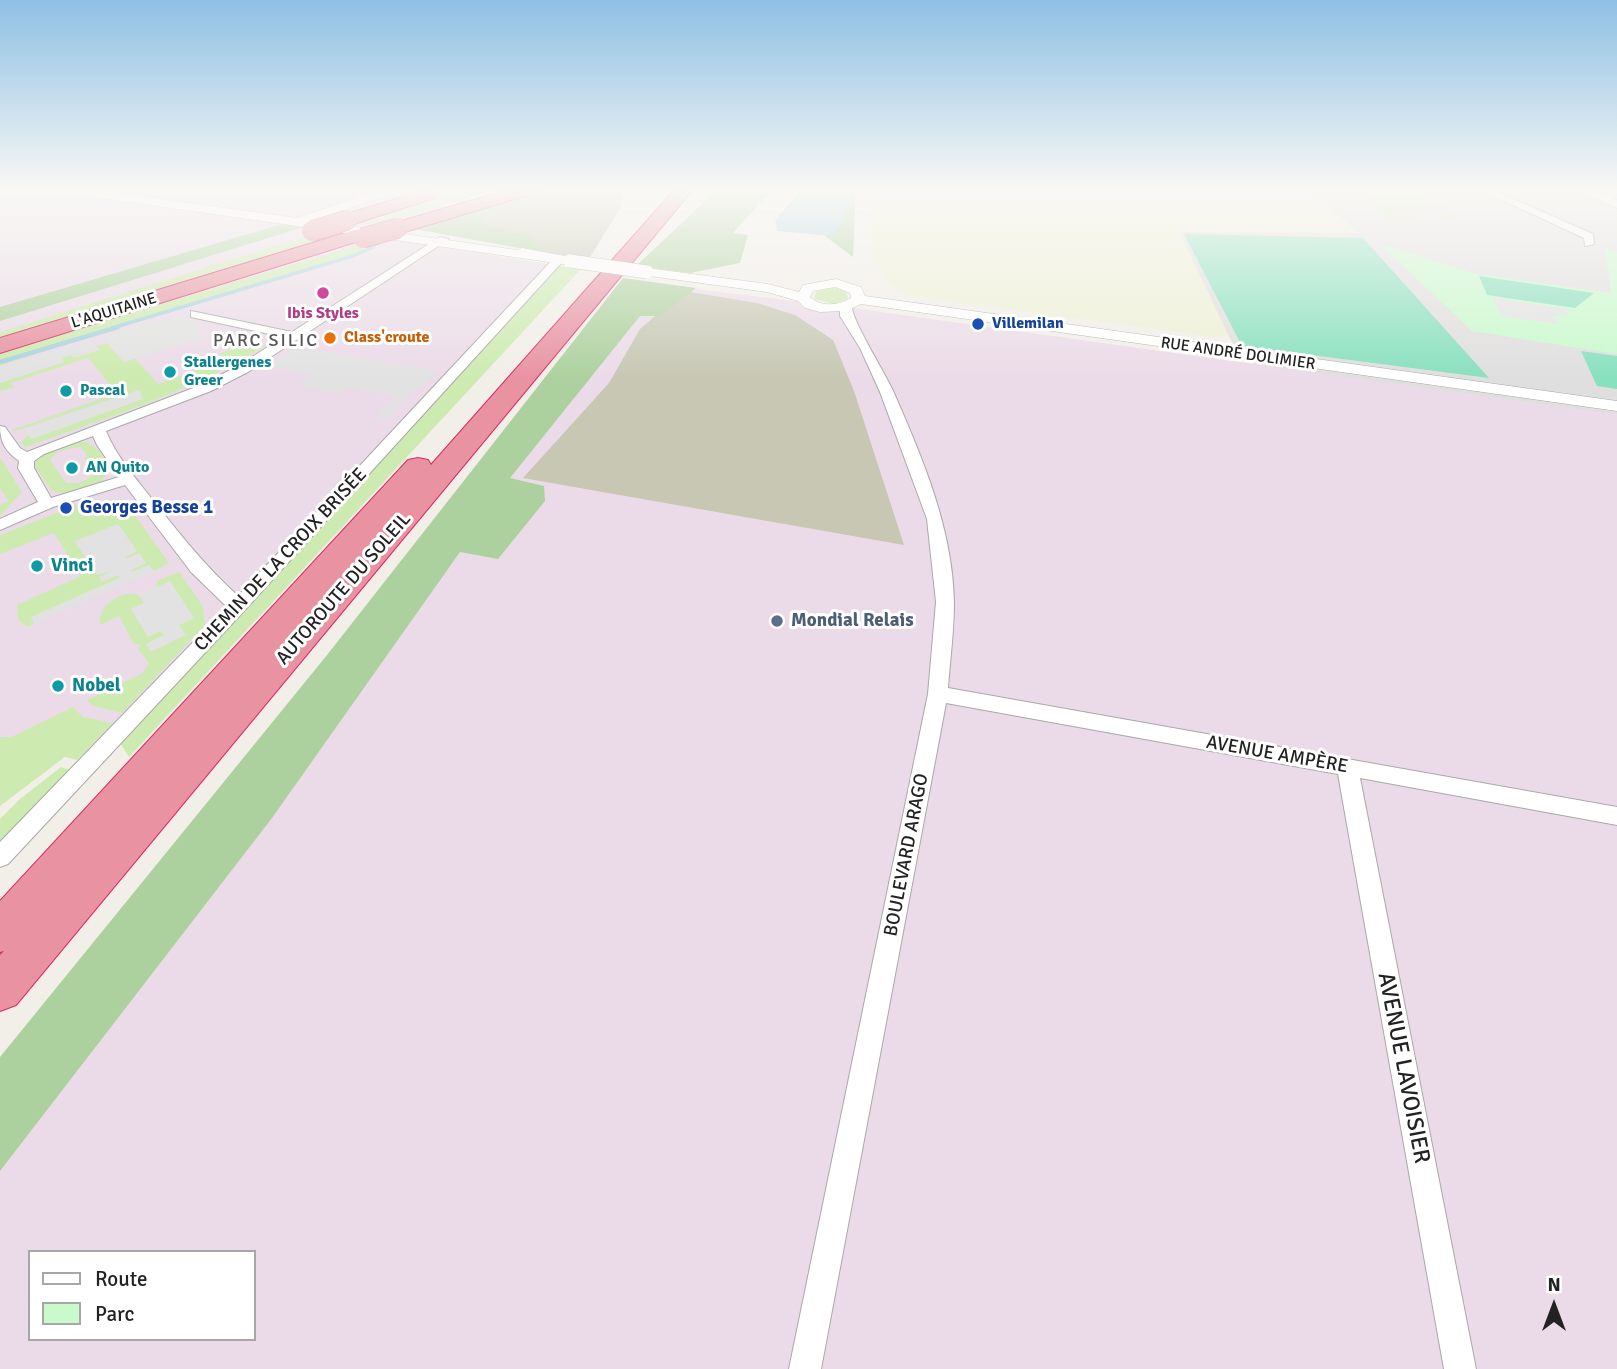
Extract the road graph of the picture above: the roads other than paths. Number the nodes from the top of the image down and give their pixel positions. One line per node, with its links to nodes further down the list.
1 (227, 252): 13 (highway, L'AQUITAINE)
2 (302, 252): 15 (highway, L'AQUITAINE)
3 (424, 252): 14 (street)
4 (508, 252): 8 (street)
5 (610, 252): 29 (highway, AUTOROUTE DU SOLEIL)
6 (632, 252): 11 (highway, AUTOROUTE DU SOLEIL)
7 (642, 252): 11 (highway)
8 (564, 260): 9 (street, bridge); 24 (street, CHEMIN DE LA CROIX BRISÉE)
9 (807, 297): 10 (street, RUE ANDRÉ DOLIMIER); 10 (street); 16 (street, BOULEVARD ARAGO)
10 (853, 303): 16 (street, BOULEVARD ARAGO); 17 (street, RUE ANDRÉ DOLIMIER)
11 (584, 309): 30 (highway, AUTOROUTE DU SOLEIL)
12 (195, 314): 14 (street)
13 (0, 327)
14 (294, 336): 19 (street)
15 (0, 346)
16 (866, 348): 25 (street, BOULEVARD ARAGO)
17 (1617, 407)
18 (0, 430): 20 (street)
19 (99, 431): 20 (street); 21 (street)
20 (27, 459): 22 (street)
21 (128, 479): 22 (street); 24 (street)
22 (47, 503): 23 (street)
23 (0, 525)
24 (238, 607): 28 (street, CHEMIN DE LA CROIX BRISÉE)
25 (938, 694): 26 (street, AVENUE AMPÈRE); 31 (street, BOULEVARD ARAGO)
26 (1347, 767): 27 (street, AVENUE AMPÈRE); 32 (street, AVENUE LAVOISIER)
27 (1617, 816)
28 (0, 857)
29 (0, 932)
30 (0, 989)
31 (805, 1369)
32 (1460, 1369)

